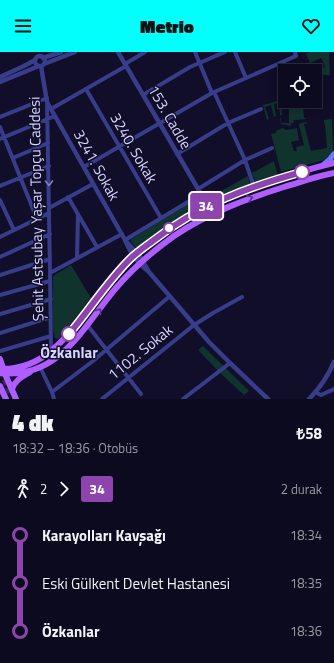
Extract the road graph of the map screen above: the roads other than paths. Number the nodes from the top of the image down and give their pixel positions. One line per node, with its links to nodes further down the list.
1 (35, 52): 11 (street)
2 (61, 52): 10 (street)
3 (75, 52): 14 (street)
4 (118, 52): 13 (street, 153. Cadde)
5 (145, 52): 13 (street)
6 (195, 52): 12 (street)
7 (225, 52): 12 (street)
8 (235, 52): 16 (street)
9 (295, 54): 16 (street)
10 (42, 56): 11 (street); 14 (street)
11 (35, 60): 14 (street); 15 (street)
12 (200, 63): 19 (street); 20 (street)
13 (125, 65): 18 (street); 20 (street, 153. Cadde)
14 (41, 66): 17 (street); 21 (street, Şehit Astsubay Yaşar Topçu Caddesi)
15 (0, 77)
16 (246, 78): 19 (street)
17 (0, 82)
18 (86, 89): 22 (street); 32 (street, 3240. Sokak)
19 (213, 92): 27 (street); 28 (street)
20 (143, 95): 28 (street, 153. Cadde)
21 (47, 100): 22 (street, 3241. Sokak); 25 (street); 26 (street, Şehit Astsubay Yaşar Topçu Caddesi)
22 (51, 109): 24 (street, 3241. Sokak)
23 (261, 109): 27 (street)
24 (55, 116): 26 (street); 41 (street, 3241. Sokak)
25 (0, 117)
26 (48, 119): 30 (street); 31 (street, Şehit Astsubay Yaşar Topçu Caddesi)
27 (228, 123): 34 (street); 37 (street)
28 (160, 124): 32 (street); 34 (street, 153. Cadde)
29 (0, 127): 30 (street)
30 (2, 138): 36 (street)
31 (48, 143): 36 (street); 39 (street, Şehit Astsubay Yaşar Topçu Caddesi)
32 (120, 147): 41 (street); 58 (street, 3240. Sokak)
33 (272, 148): 37 (street)
34 (177, 154): 47 (street, 153. Cadde)
35 (334, 154): 40 (main road)
36 (13, 158): 43 (street)
37 (245, 160): 46 (street); 47 (street)
38 (334, 163): 40 (main road)
39 (48, 166): 43 (street); 53 (street, Şehit Astsubay Yaşar Topçu Caddesi, one-way to 53)
40 (322, 166): 46 (main road)
41 (84, 167): 44 (street, 3241. Sokak)
42 (332, 174): 54 (main road, one-way to 42)
43 (20, 177): 45 (street); 59 (street)
44 (93, 184): 49 (street); 62 (street, 3241. Sokak)
45 (0, 186)
46 (254, 187): 51 (main road)
47 (198, 189): 48 (street, 153. Cadde)
48 (201, 194): 51 (street); 52 (street); 58 (street)
49 (68, 197): 53 (street); 56 (street)
50 (0, 200): 60 (street)
51 (212, 204): 52 (main road); 54 (street)
52 (205, 207): 57 (street); 66 (main road)
53 (49, 208): 55 (street, Şehit Astsubay Yaşar Topçu Caddesi)
54 (217, 212): 57 (main road)
55 (49, 214): 59 (street); 61 (street, Şehit Astsubay Yaşar Topçu Caddesi)
56 (78, 214): 65 (street); 68 (street)
57 (208, 216): 70 (main road)
58 (161, 218): 64 (street)
59 (38, 219): 60 (street)
60 (14, 230): 63 (street)
61 (50, 234): 67 (street); 69 (street, Şehit Astsubay Yaşar Topçu Caddesi)
62 (122, 234): 64 (street, 3241. Sokak); 65 (street)
63 (0, 237)
64 (125, 240): 66 (street, 3241. Sokak)
65 (97, 247): 68 (street)
66 (135, 254): 70 (street, 3241. Sokak); 86 (main road)
67 (0, 257)
68 (78, 258): 71 (street)
69 (50, 259): 71 (street, Şehit Astsubay Yaşar Topçu Caddesi); 72 (street)
70 (141, 262): 75 (street, 3241. Sokak); 81 (main road, one-way to 70)
71 (50, 273): 73 (street, Şehit Astsubay Yaşar Topçu Caddesi)
72 (0, 275)
73 (50, 281): 74 (street); 77 (street, Şehit Astsubay Yaşar Topçu Caddesi)
74 (0, 295)
75 (170, 296): 80 (street, 3241. Sokak); 84 (street)
76 (242, 297): 80 (street, 1102. Sokak)
77 (51, 299): 78 (street); 79 (street, Şehit Astsubay Yaşar Topçu Caddesi)
78 (0, 314)
79 (51, 317): 82 (street); 83 (street, Şehit Astsubay Yaşar Topçu Caddesi)
80 (194, 325): 89 (street, 3241. Sokak); 92 (street, 1102. Sokak)
81 (88, 326): 84 (street); 90 (main road)
82 (0, 333)
83 (51, 336): 85 (street); 86 (street, Şehit Astsubay Yaşar Topçu Caddesi)
84 (107, 350): 92 (street); 95 (street)
85 (0, 351)
86 (51, 351): 91 (main road)
87 (0, 360): 91 (main road)
88 (334, 362): 96 (street)
89 (230, 363): 102 (street); 103 (street, 3241. Sokak)
90 (40, 367): 91 (main road); 95 (street); 98 (main road)
91 (2, 371): 98 (main road)
92 (128, 377): 97 (street); 101 (street, 1102. Sokak)
93 (0, 386): 98 (main road)
94 (334, 389): 96 (street)
95 (52, 392): 100 (street)
96 (316, 392): 104 (street)
97 (141, 394)
98 (9, 396): 99 (main road)
99 (16, 399)
100 (54, 399)
101 (102, 399)
102 (183, 399)
103 (268, 399)
104 (309, 399)

